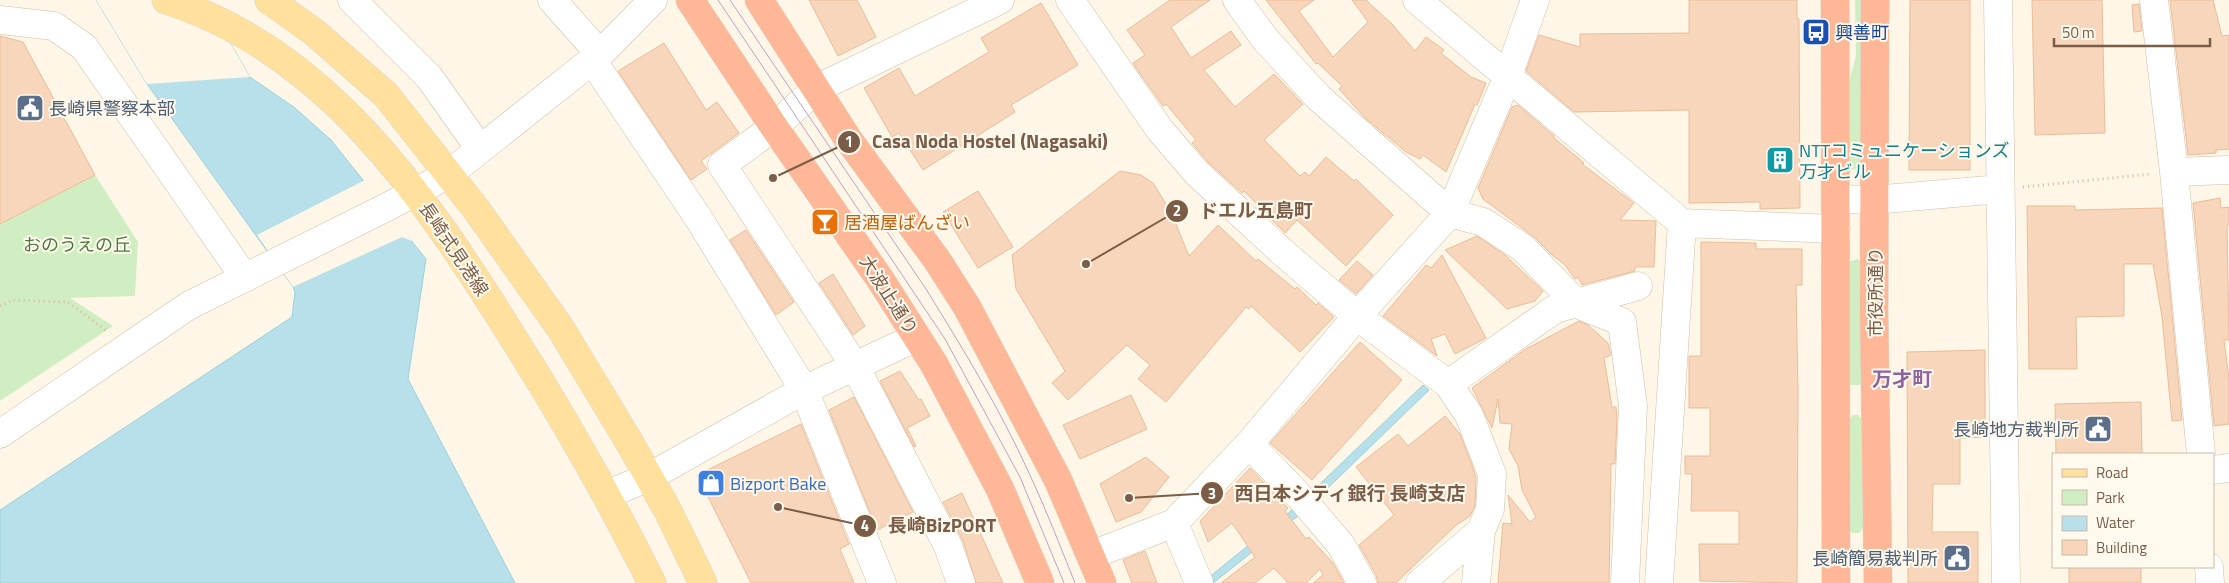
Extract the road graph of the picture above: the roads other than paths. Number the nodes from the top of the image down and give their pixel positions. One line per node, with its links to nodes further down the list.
1 (166, 0): 28 (main road, 長崎式見港線)
2 (269, 0): 26 (main road)
3 (352, 0): 23 (street)
4 (552, 0): 19 (street)
5 (653, 0): 19 (street)
6 (690, 0): 22 (highway, 大波止通り)
7 (759, 0): 21 (highway)
8 (1000, 0): 17 (street)
9 (1070, 0): 37 (street)
10 (1237, 0): 31 (street)
11 (1418, 0): 20 (street)
12 (1535, 0): 20 (street)
13 (1835, 0): 29 (highway)
14 (1875, 0): 30 (highway, 市役所通り)
15 (1998, 0): 27 (street)
16 (2154, 0): 25 (street)
17 (964, 8): 21 (street)
18 (0, 20): 34 (street)
19 (596, 57): 23 (street); 41 (street)
20 (1508, 76): 31 (street); 32 (street)
21 (816, 89): 22 (street); 51 (highway)
22 (774, 127): 38 (highway, 大波止通り); 39 (street)
23 (480, 149): 26 (street)
24 (2229, 170): 25 (street)
25 (2174, 172): 44 (street)
26 (449, 174): 28 (street); 47 (main road)
27 (2000, 189): 30 (street); 67 (street)
28 (416, 192): 34 (street); 48 (main road, 長崎式見港線)
29 (1836, 199): 30 (street); 33 (highway)
30 (1874, 200): 66 (highway, 市役所通り)
31 (1450, 213): 36 (street); 37 (street)
32 (1682, 223): 33 (street); 64 (street)
33 (1836, 229): 65 (highway)
34 (245, 278): 42 (street)
35 (1638, 286): 36 (street)
36 (1577, 304): 40 (street); 63 (street)
37 (1357, 316): 40 (street); 43 (street)
38 (917, 337): 39 (street); 57 (highway, 大波止通り)
39 (855, 366): 41 (street); 56 (street)
40 (1448, 384): 50 (street)
41 (804, 390): 47 (street); 55 (street)
42 (0, 434)
43 (1249, 444): 49 (street); 60 (street)
44 (2201, 453)
45 (2229, 468): 46 (street)
46 (2214, 470)
47 (649, 477): 48 (street); 54 (main road)
48 (606, 494): 53 (main road, 長崎式見港線)
49 (1174, 523): 51 (street); 59 (street)
50 (1481, 531): 61 (street); 62 (street)
51 (1092, 554): 58 (highway)
52 (2209, 568): 68 (street)
53 (652, 583)
54 (703, 583)
55 (882, 583)
56 (961, 583)
57 (1040, 583)
58 (1102, 583)
59 (1199, 583)
60 (1362, 583)
61 (1420, 583)
62 (1476, 583)
63 (1625, 583)
64 (1659, 583)
65 (1836, 583)
66 (1878, 583)
67 (2006, 583)
68 (2210, 583)

